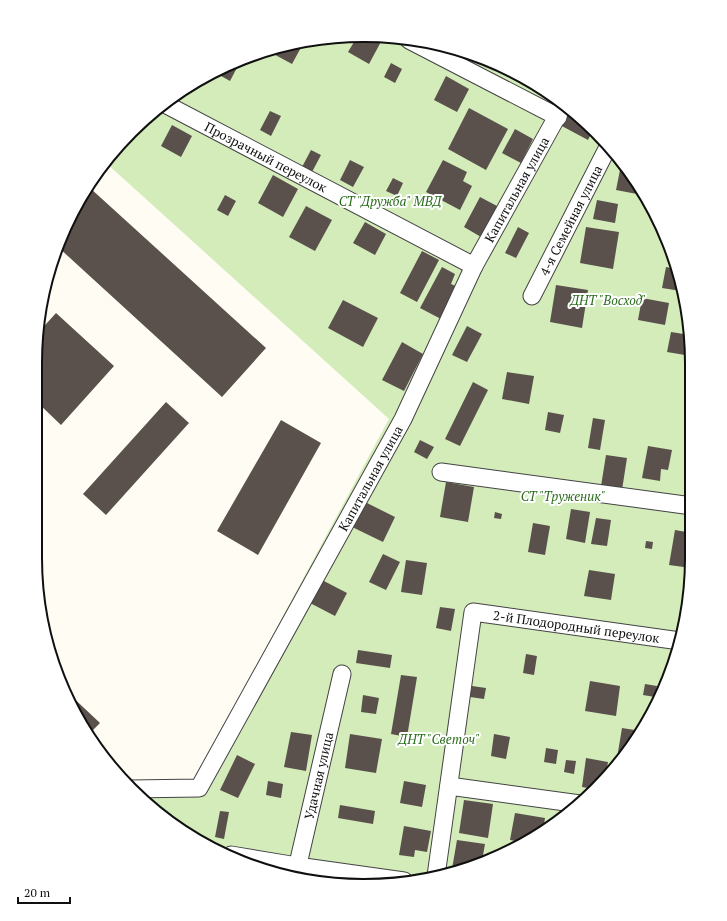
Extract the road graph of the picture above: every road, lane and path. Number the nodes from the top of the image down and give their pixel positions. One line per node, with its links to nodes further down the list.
1 (427, 48): 3 (street)
2 (170, 107): 5 (street, Прозрачный переулок)
3 (561, 110): 5 (street, Капитальная улица)
4 (605, 152): 6 (street, 4-я Семейная улица)
5 (474, 266): 12 (street, Капитальная улица)
6 (532, 296)
7 (442, 472): 8 (street)
8 (685, 505)
9 (674, 640): 11 (street, 2-й Плодородный переулок)
10 (342, 674): 17 (street, Удачная улица)
11 (450, 786): 13 (street); 16 (street)
12 (140, 789)
13 (571, 803)
14 (275, 867): 15 (street)
15 (288, 870)
16 (437, 870)
17 (296, 872)
18 (297, 872): 19 (street)
19 (374, 879)

